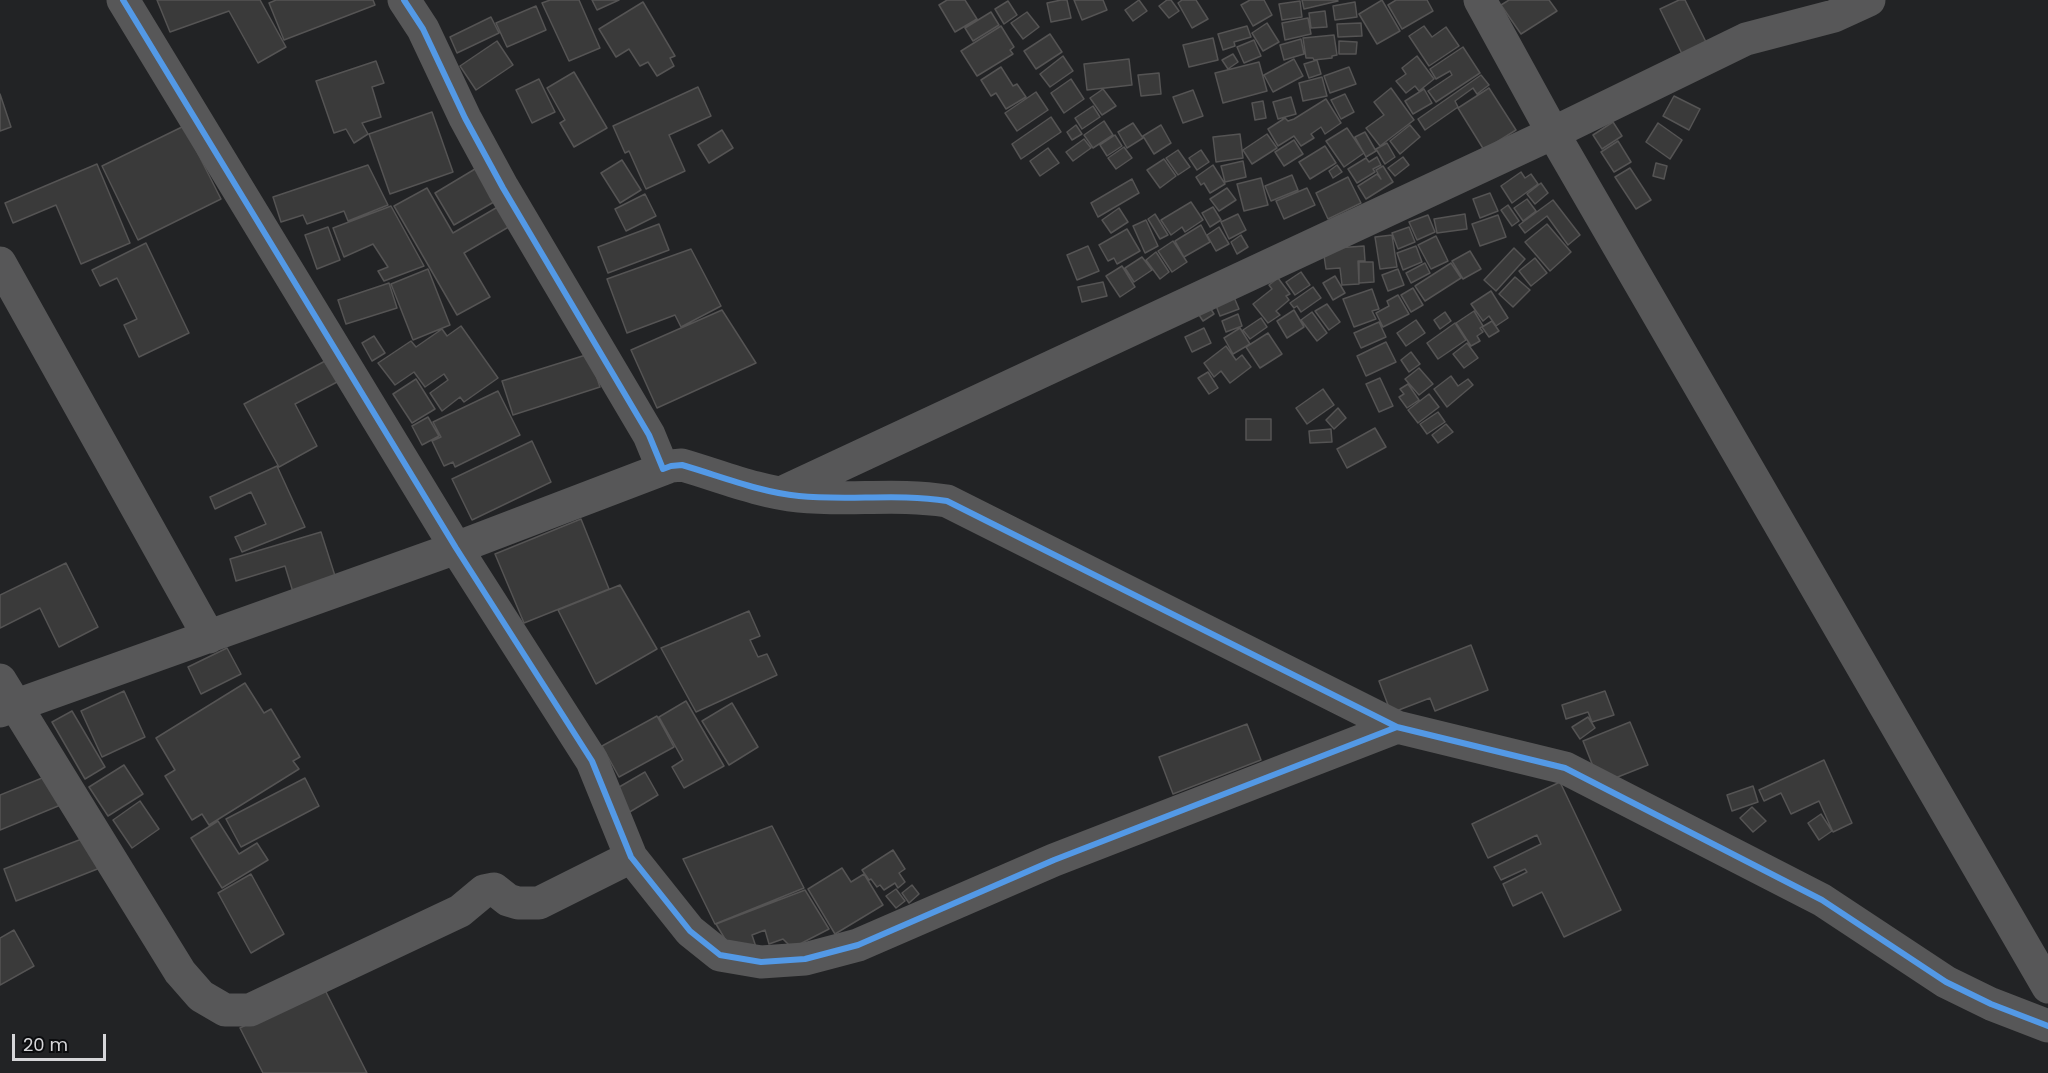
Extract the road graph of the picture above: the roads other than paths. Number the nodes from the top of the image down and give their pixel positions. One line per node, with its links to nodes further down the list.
1 (123, 0): 9 (street)
2 (404, 0): 7 (street)
3 (1480, 0): 5 (street)
4 (1869, 0): 5 (street)
5 (1554, 133): 8 (street); 14 (street)
6 (0, 263): 10 (street)
7 (663, 469): 8 (street); 9 (street)
8 (780, 494): 12 (street)
9 (456, 548): 10 (street); 13 (street)
10 (209, 637): 11 (street)
11 (6, 699): 13 (street)
12 (1396, 727): 13 (street); 15 (street)
13 (631, 857)
14 (2048, 987)
15 (2048, 1026)

